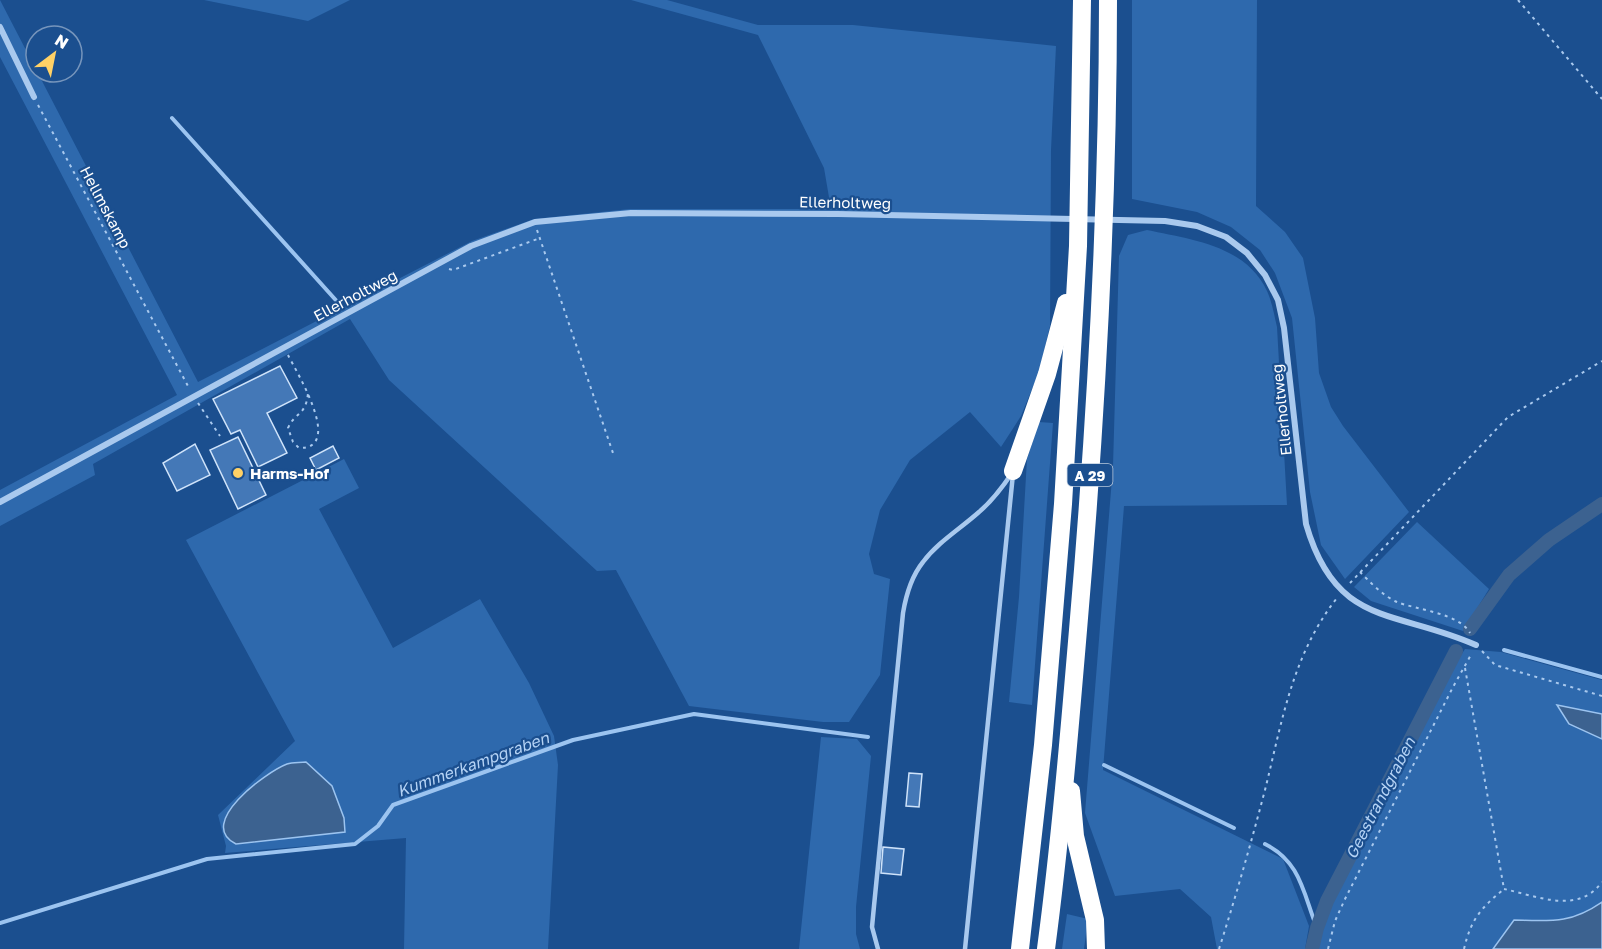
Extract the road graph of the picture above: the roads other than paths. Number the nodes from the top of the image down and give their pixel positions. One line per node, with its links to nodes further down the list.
1 (1083, 0): 5 (highway, A 29)
2 (1108, 0): 9 (highway, A 29)
3 (0, 27): 4 (street)
4 (34, 97)
5 (1078, 246): 6 (highway); 12 (highway, A 29)
6 (1013, 471): 10 (lane); 11 (lane)
7 (0, 502): 8 (street, Ellerholtweg)
8 (1474, 644)
9 (1068, 749): 13 (highway, A 29); 14 (highway)
10 (878, 949)
11 (965, 949)
12 (1020, 949)
13 (1046, 949)
14 (1096, 949)

